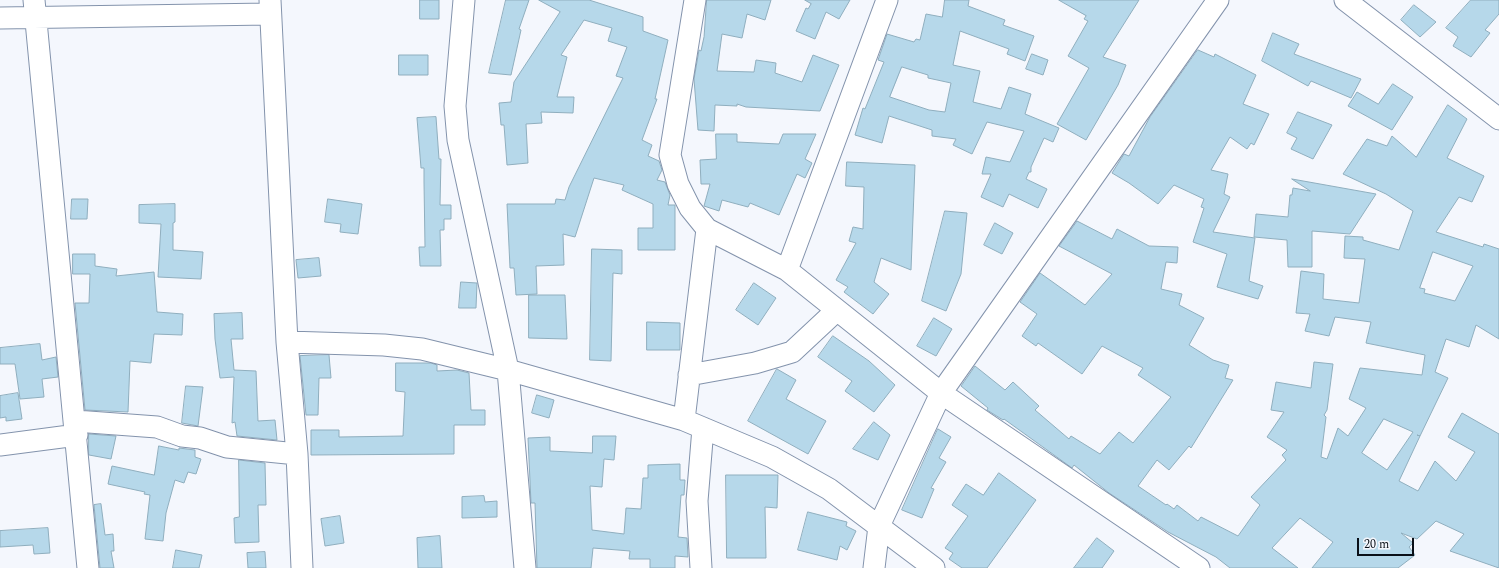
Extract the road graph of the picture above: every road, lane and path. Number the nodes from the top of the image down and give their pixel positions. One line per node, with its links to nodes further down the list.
1 (464, 0): 14 (street)
2 (695, 0): 10 (street)
3 (887, 0): 11 (street)
4 (1218, 0): 16 (street)
5 (1345, 0): 9 (street)
6 (269, 7): 7 (street); 13 (street)
7 (34, 9): 8 (street); 18 (street)
8 (0, 18)
9 (1499, 119)
10 (707, 229): 11 (street); 15 (street)
11 (787, 270): 12 (street)
12 (837, 310): 15 (street); 16 (street)
13 (287, 342): 14 (street); 21 (street)
14 (508, 370): 17 (street); 25 (street)
15 (689, 375): 17 (street)
16 (941, 393): 22 (street); 29 (street)
17 (684, 420): 19 (street)
18 (76, 428): 20 (street); 21 (street); 23 (street)
19 (703, 428): 22 (street); 26 (street)
20 (0, 445)
21 (297, 454): 24 (street)
22 (879, 526): 27 (street); 28 (street)
23 (88, 568)
24 (302, 568)
25 (525, 568)
26 (701, 568)
27 (874, 568)
28 (934, 568)
29 (1199, 568)

